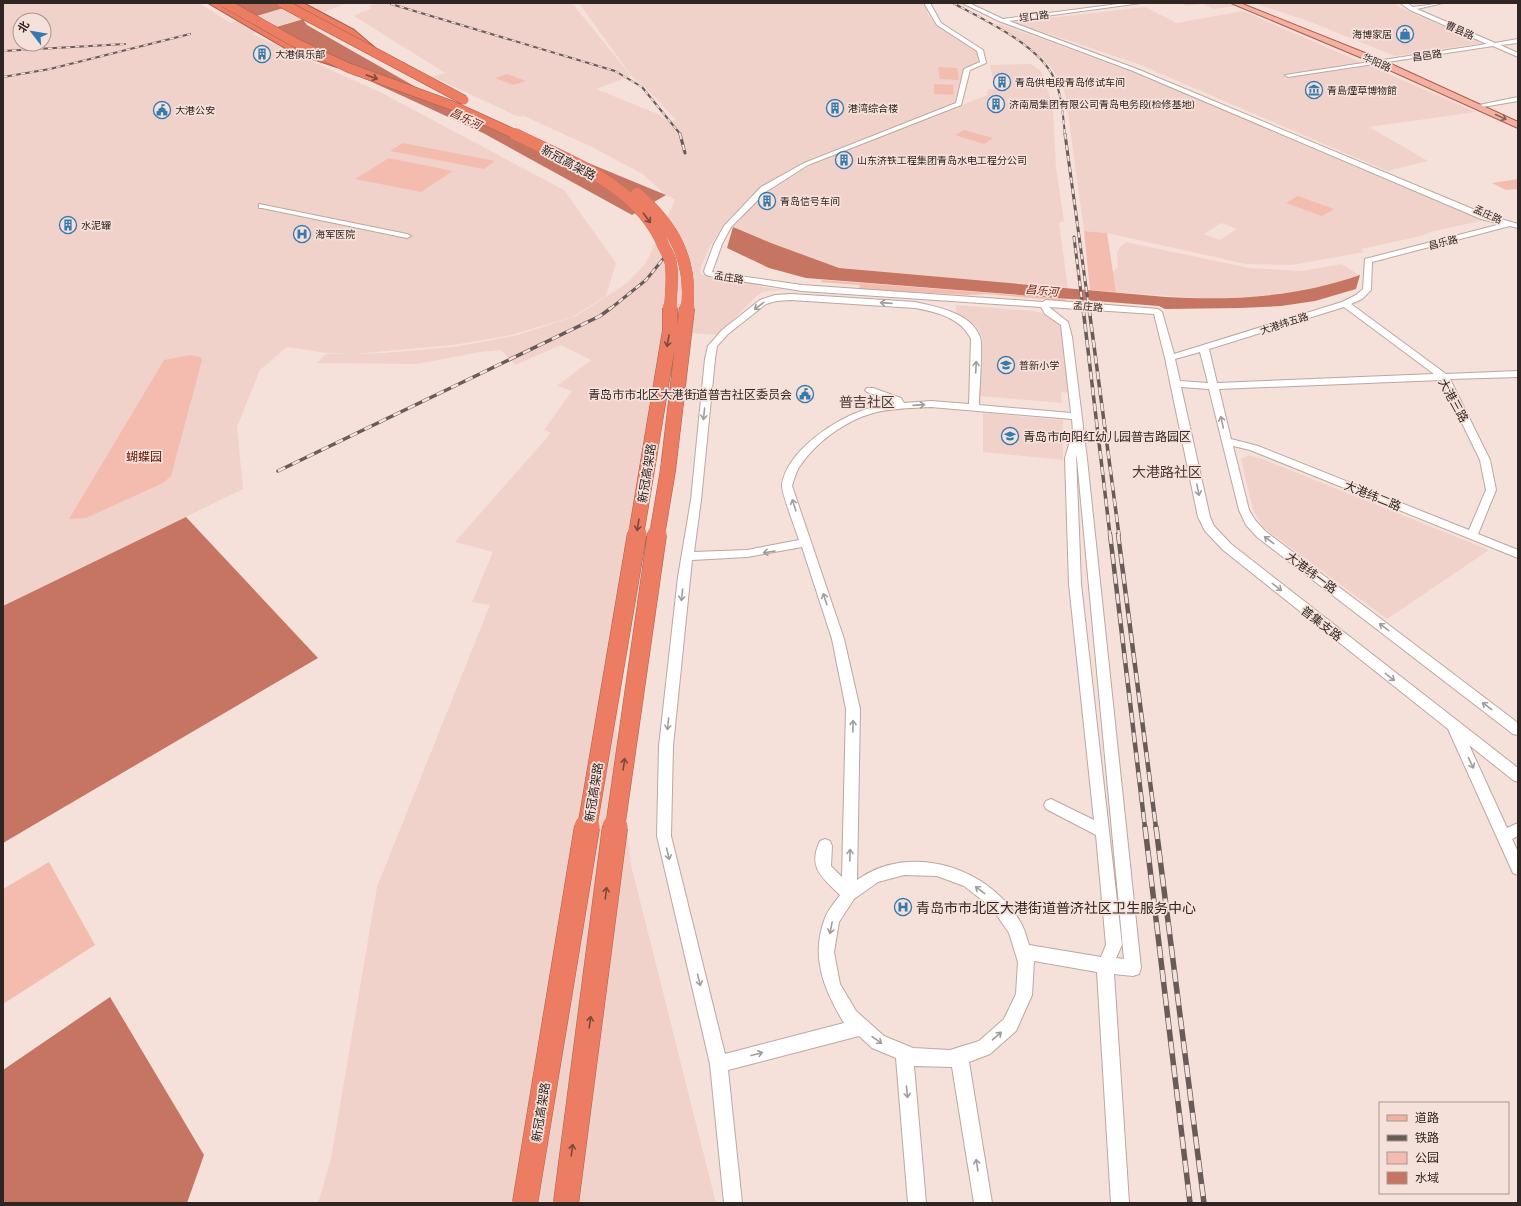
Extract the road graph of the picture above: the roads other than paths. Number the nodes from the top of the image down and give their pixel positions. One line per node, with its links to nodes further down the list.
1 (212, 3): 18 (highway, bridge)
2 (225, 3): 18 (highway, 新冠高架路, bridge)
3 (289, 3): 64 (highway, 新冠高架路, one-way to 3, bridge)
4 (927, 3): 29 (street, 孟庄路)
5 (965, 3): 12 (street, 孟庄路)
6 (1138, 3): 12 (street, 埕口路)
7 (1234, 3): 17 (main road, 华阳路)
8 (1246, 3): 16 (main road, 华阳路)
9 (1403, 3): 11 (street, 曹县路)
10 (1440, 3): 11 (street)
11 (1412, 9): 14 (street, 曹县路)
12 (1001, 20): 26 (street, 孟庄路)
13 (1518, 41): 14 (street, 昌邑路)
14 (1497, 45): 15 (street, 曹县路); 16 (street, 昌邑路)
15 (1518, 55)
16 (1389, 60): 17 (street, 昌邑路); 21 (main road, 华阳路)
17 (1377, 62): 19 (street, 昌邑路); 22 (main road, 华阳路)
18 (349, 68): 65 (highway, 新冠高架路, one-way to 65, bridge)
19 (1288, 75)
20 (1518, 99): 21 (street)
21 (1490, 104): 22 (street); 23 (main road, 华阳路)
22 (1477, 106): 24 (main road, 华阳路, one-way to 24)
23 (1518, 118)
24 (1518, 125)
25 (262, 206): 27 (street)
26 (1515, 224): 28 (street, 昌乐路)
27 (407, 236)
28 (1368, 261): 30 (street, 大港纬五路)
29 (1046, 303): 32 (street, 孟庄路); 41 (street)
30 (1345, 304): 31 (street, 大港纬五路); 34 (street, 大港三路)
31 (1204, 348): 32 (street, 大港纬五路); 36 (street, 大港纬一路)
32 (1170, 358): 35 (street, 普集支路)
33 (1518, 374): 34 (street)
34 (1445, 378): 36 (street); 44 (street, 大港三路)
35 (1174, 384): 36 (street); 48 (street, 普集支路, one-way to 48)
36 (1214, 386): 43 (street, 大港纬一路, one-way to 36)
37 (870, 390): 39 (street)
38 (1043, 404): 41 (street)
39 (900, 406): 40 (street, one-way to 40); 45 (street, one-way to 39)
40 (974, 406): 41 (street); 47 (street, one-way to 47)
41 (1076, 412): 42 (street)
42 (1078, 431): 53 (street); 59 (street)
43 (1226, 441): 44 (street, 大港纬二路); 49 (street, 大港纬一路, one-way to 43)
44 (1472, 535): 46 (street, 大港纬二路)
45 (806, 542): 47 (street, one-way to 47); 57 (street, one-way to 45)
46 (1518, 554)
47 (687, 556): 63 (street, one-way to 63)
48 (1455, 728): 50 (street); 54 (street, 普集支路, one-way to 54)
49 (1518, 730)
50 (1518, 776)
51 (1050, 805): 53 (street)
52 (1518, 829): 54 (street)
53 (1103, 830): 59 (street)
54 (1505, 836): 56 (street, 普集支路)
55 (825, 846): 57 (street)
56 (1518, 868)
57 (849, 894): 58 (street, one-way to 57); 60 (street, one-way to 60)
58 (1023, 952): 59 (street); 62 (street, one-way to 58)
59 (1105, 965): 71 (street)
60 (862, 1027): 61 (street, one-way to 61); 63 (street, one-way to 60)
61 (904, 1053): 62 (street); 69 (street, one-way to 69)
62 (959, 1056): 70 (street, one-way to 62)
63 (719, 1064): 68 (street)
64 (569, 1172): 66 (highway, 新冠高架路, bridge); 67 (highway, bridge)
65 (525, 1203)
66 (566, 1203)
67 (571, 1203)
68 (734, 1203)
69 (917, 1203)
70 (983, 1203)
71 (1120, 1203)

